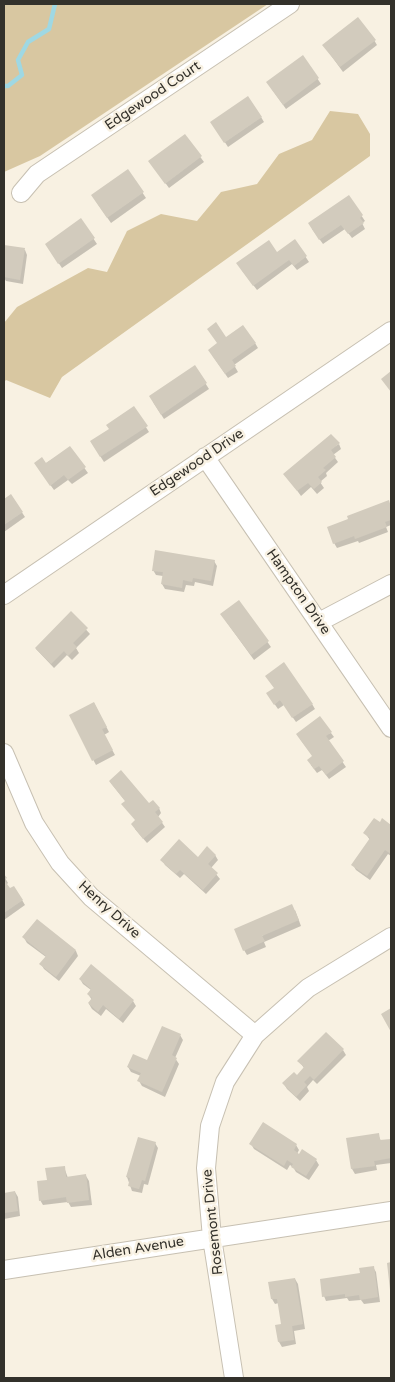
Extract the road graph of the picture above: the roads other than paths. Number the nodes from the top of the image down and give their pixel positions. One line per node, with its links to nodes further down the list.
1 (290, 4): 2 (street, Edgewood Court)
2 (21, 193)
3 (391, 331): 4 (street, Edgewood Drive)
4 (205, 457): 6 (street, Edgewood Drive); 7 (street, Hampton Drive)
5 (391, 584): 7 (street)
6 (4, 595)
7 (319, 622): 8 (street, Hampton Drive)
8 (391, 728)
9 (4, 753): 11 (street, Henry Drive)
10 (391, 937): 11 (street, Rosemont Drive)
11 (255, 1035): 13 (street, Rosemont Drive)
12 (391, 1211): 13 (street, Alden Avenue)
13 (212, 1238): 14 (street, Alden Avenue); 15 (street, Rosemont Drive)
14 (4, 1270)
15 (234, 1378)

